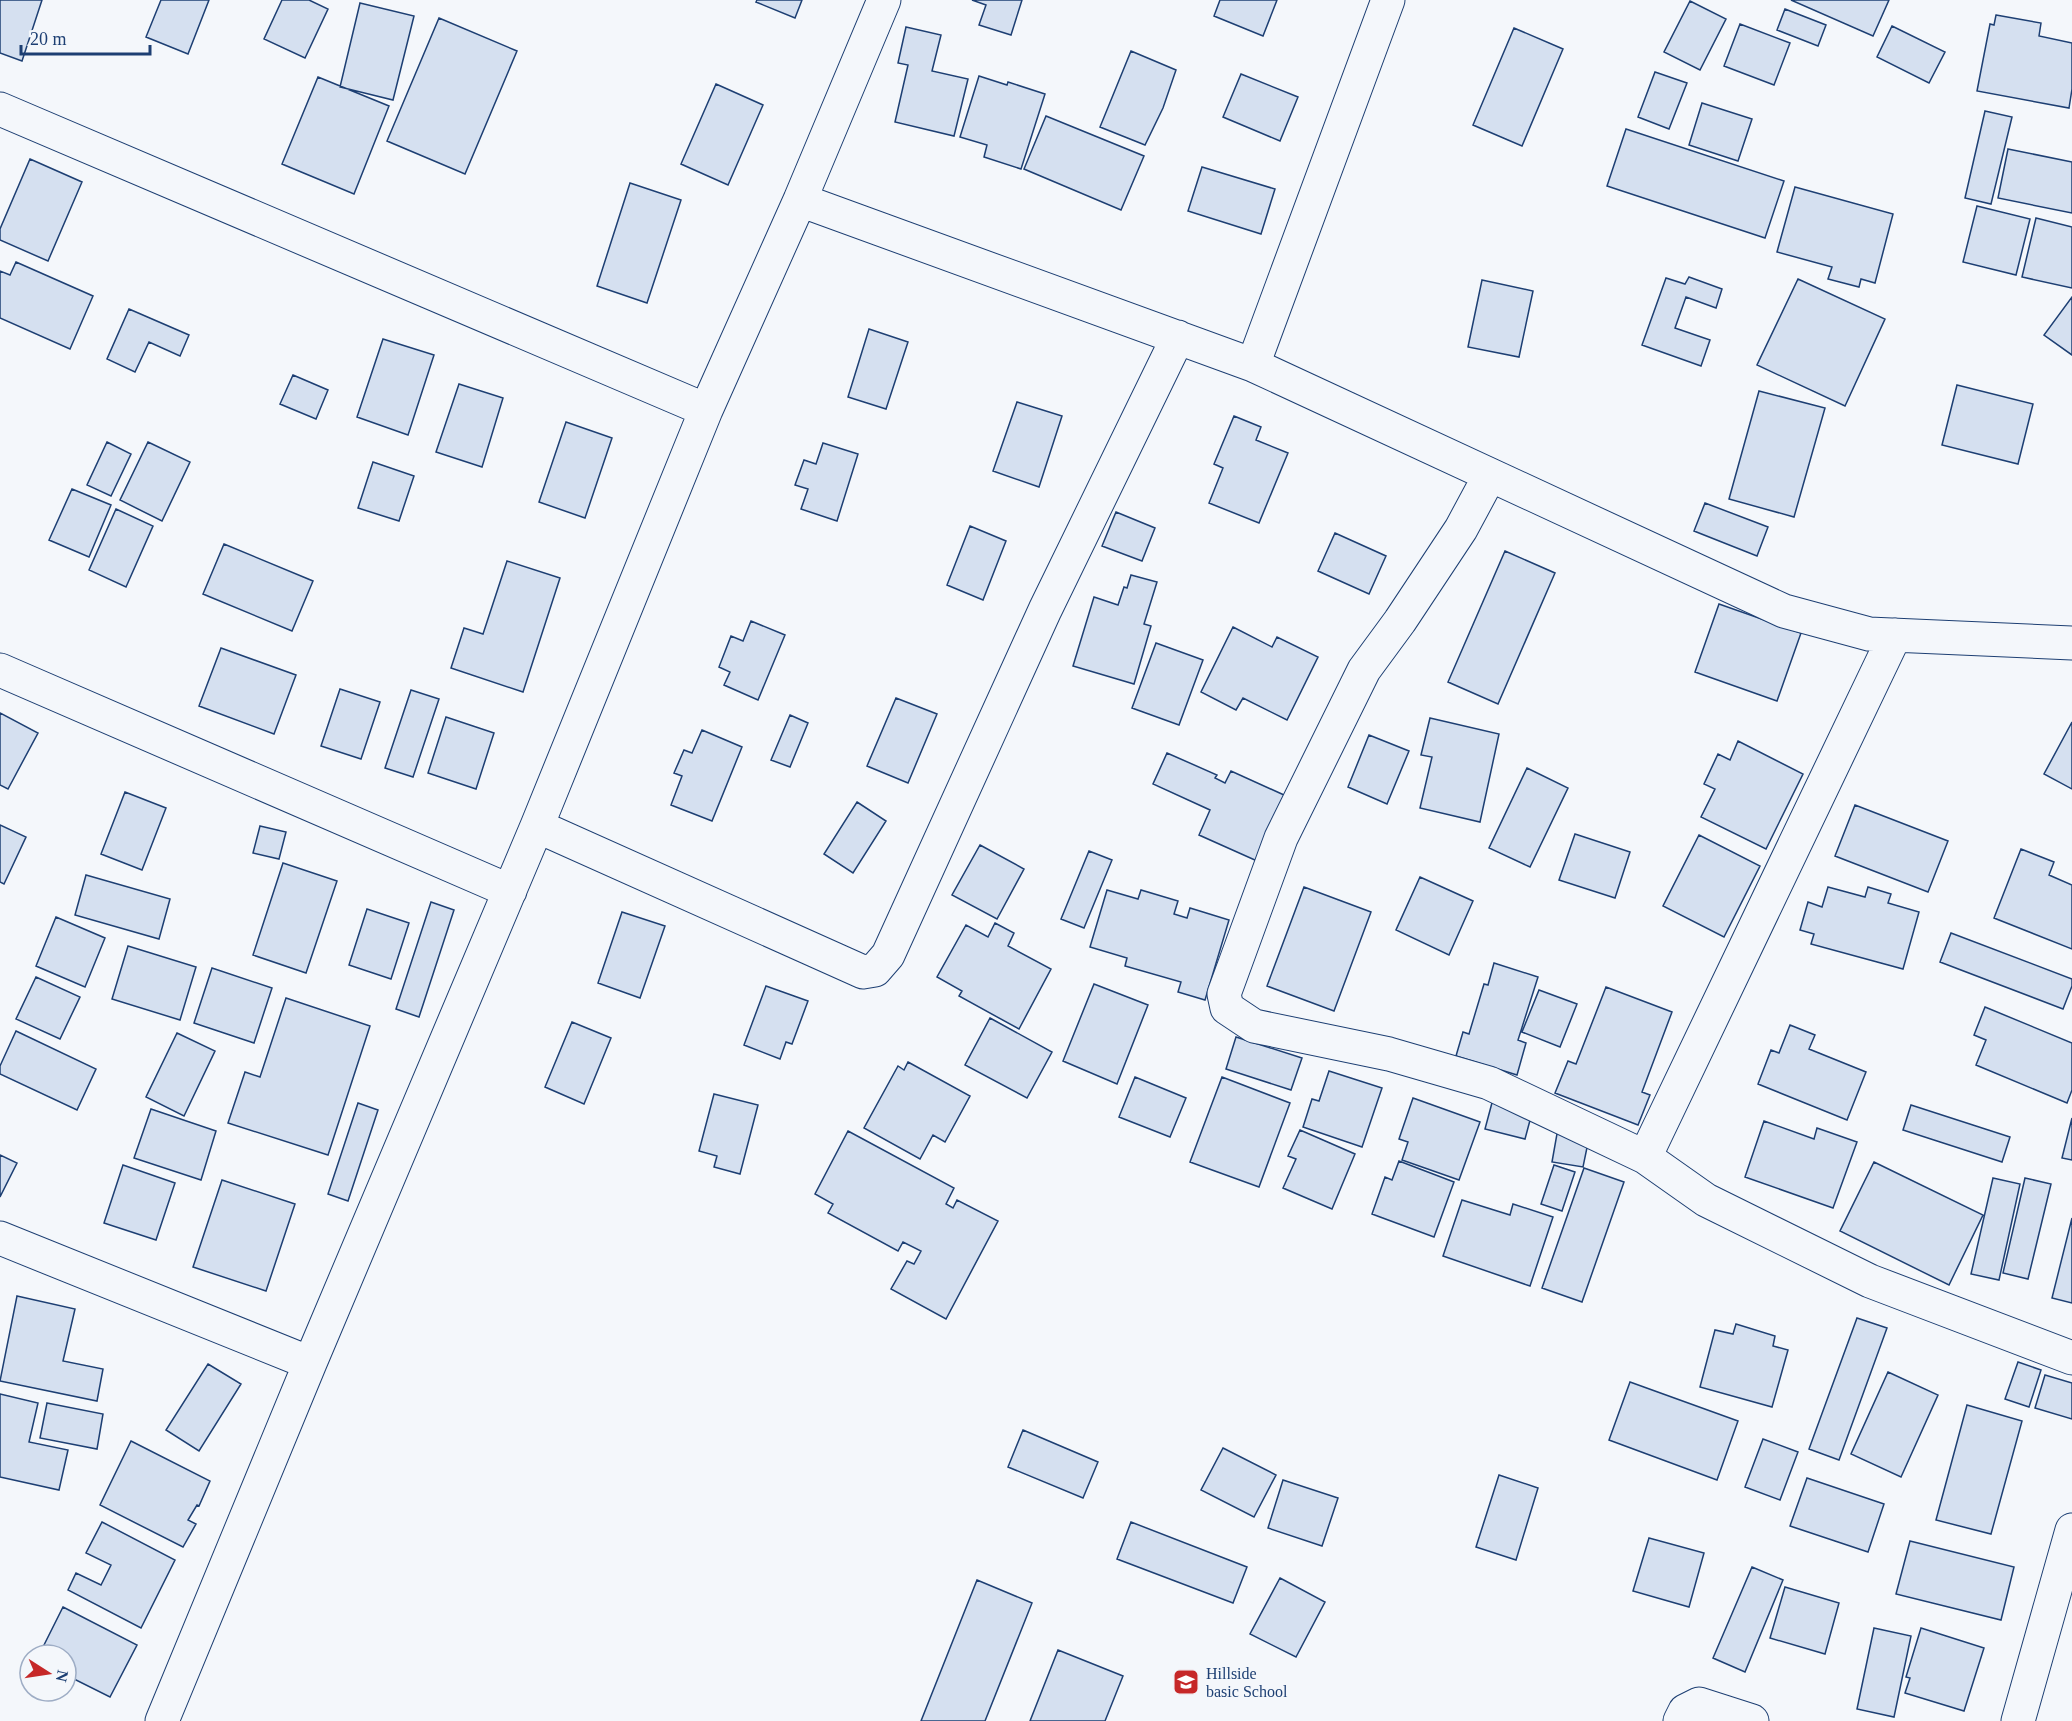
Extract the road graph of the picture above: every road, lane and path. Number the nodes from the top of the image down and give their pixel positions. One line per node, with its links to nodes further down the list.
1 (884, 0): 4 (street)
2 (1388, 0): 6 (street)
3 (0, 109): 7 (street)
4 (800, 200): 5 (street); 7 (street)
5 (1178, 338): 6 (street); 12 (street)
6 (1253, 365): 8 (street)
7 (706, 410): 12 (street)
8 (1490, 475): 9 (street); 14 (street)
9 (1895, 635): 10 (street); 14 (street)
10 (2072, 643)
11 (0, 670): 13 (street)
12 (537, 826): 13 (street)
13 (510, 891): 17 (street)
14 (1645, 1157): 16 (street)
15 (0, 1238): 17 (street)
16 (2072, 1358)
17 (310, 1363): 19 (street)
18 (2072, 1530): 22 (street)
19 (162, 1721)
20 (1680, 1721): 21 (street)
21 (1752, 1721)
22 (2018, 1721)

